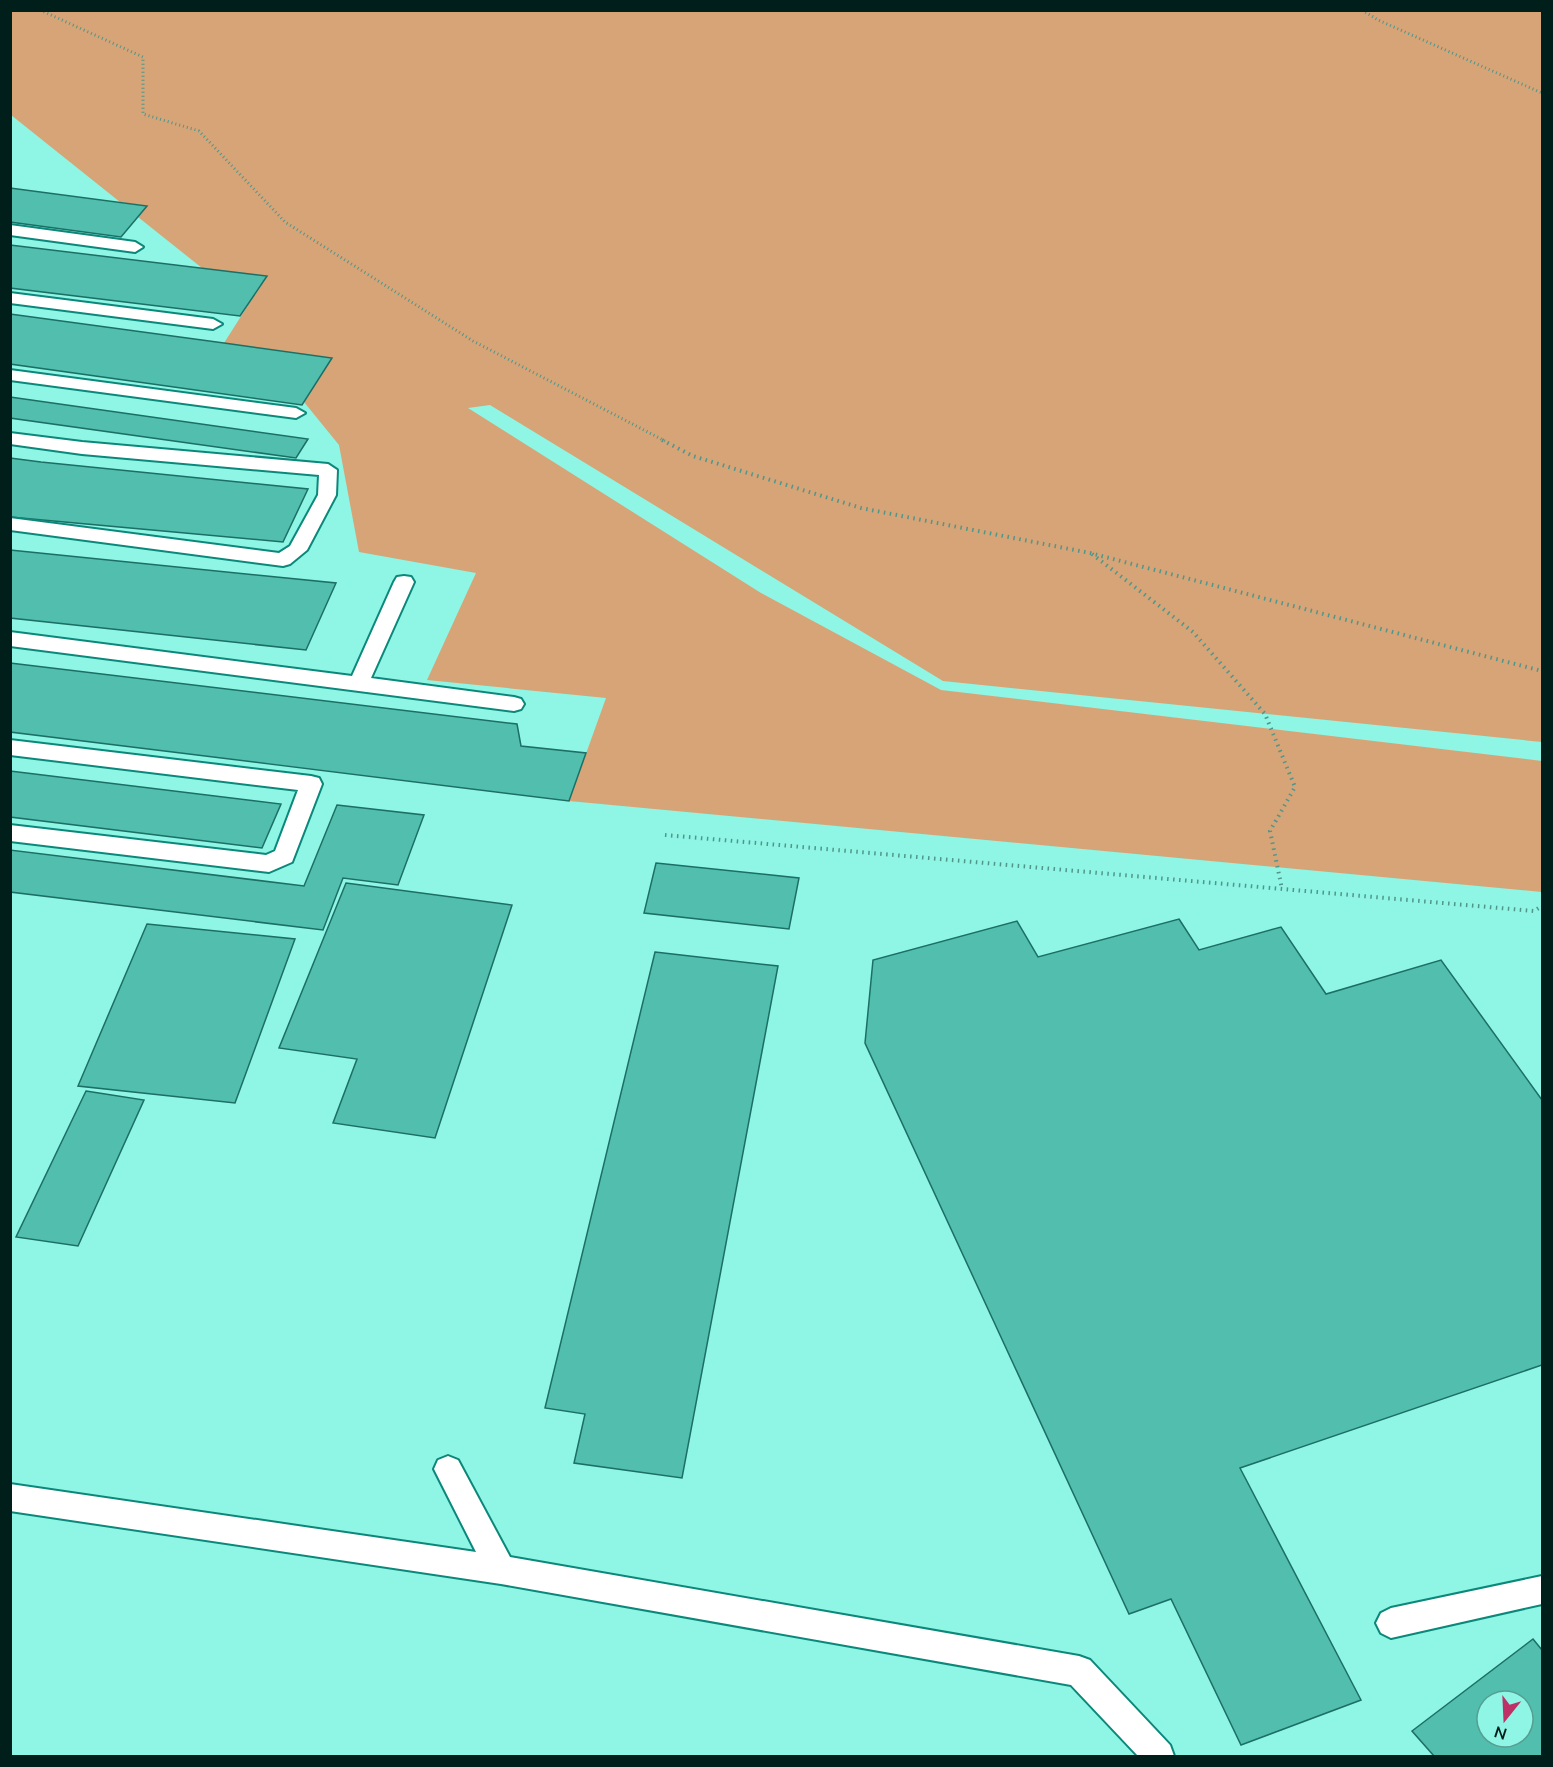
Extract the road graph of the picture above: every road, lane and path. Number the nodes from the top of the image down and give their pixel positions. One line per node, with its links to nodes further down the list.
1 (40, 10): 12 (path)
2 (1362, 10): 3 (path)
3 (1542, 93)
4 (10, 230): 5 (lane)
5 (135, 247)
6 (10, 298): 7 (lane)
7 (213, 324)
8 (10, 375): 9 (lane)
9 (296, 413)
10 (10, 438): 11 (lane)
11 (10, 524)
12 (1090, 553): 15 (path); 21 (path)
13 (404, 582): 16 (lane)
14 (10, 639): 16 (lane)
15 (1542, 671)
16 (359, 684): 17 (lane)
17 (514, 704)
18 (10, 747): 19 (lane)
19 (10, 833)
20 (665, 835): 21 (path)
21 (1282, 889): 22 (path)
22 (1542, 906)
23 (448, 1469): 25 (lane)
24 (10, 1497): 25 (lane)
25 (501, 1570): 28 (lane)
26 (1542, 1590): 27 (lane)
27 (1391, 1623)
28 (1159, 1756)

